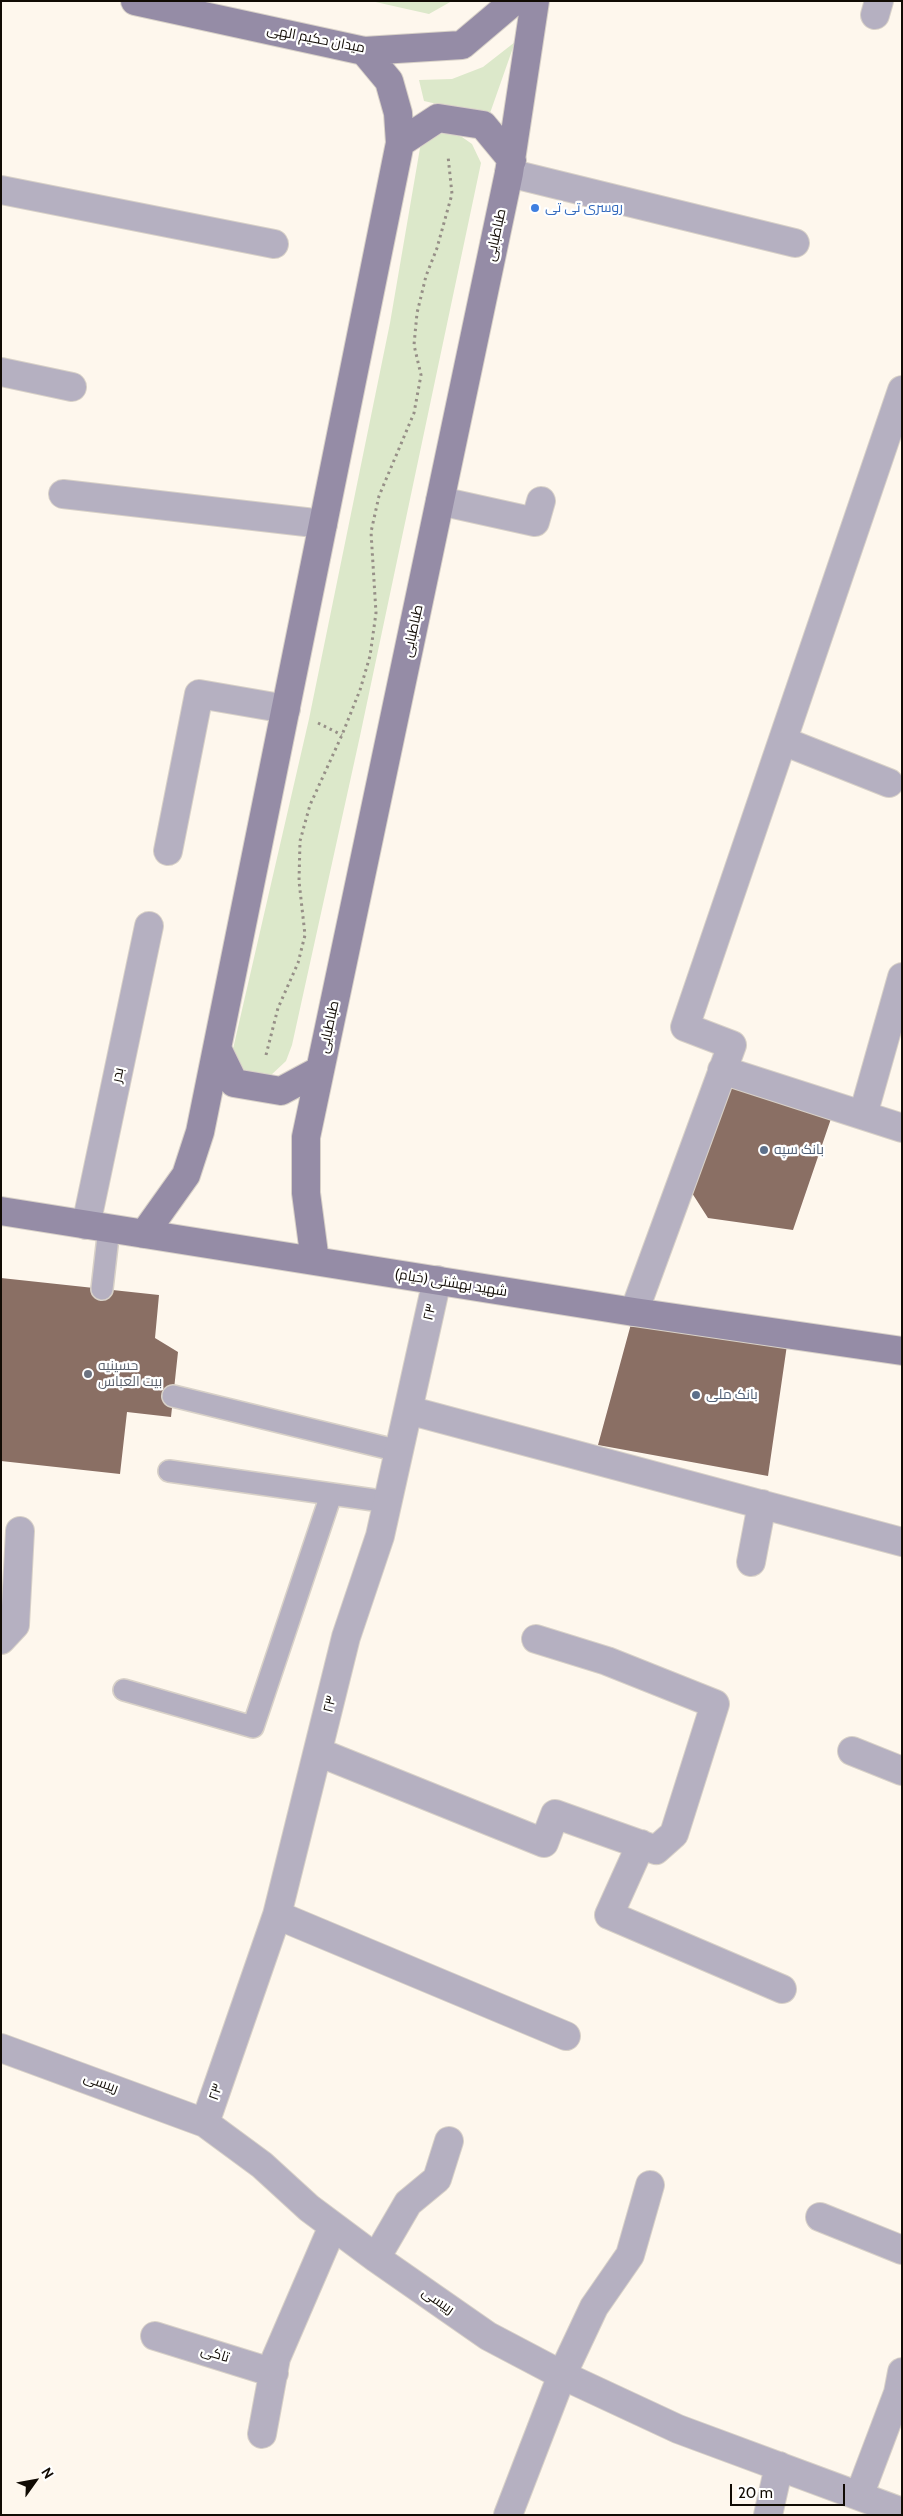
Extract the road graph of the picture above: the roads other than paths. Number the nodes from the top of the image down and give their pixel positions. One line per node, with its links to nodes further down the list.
1 (135, 1): 4 (main road, میدان حکیم الهی)
2 (514, 1): 4 (main road, میدان حکیم الهی)
3 (534, 1): 6 (main road, طباطبایی)
4 (364, 51): 5 (main road)
5 (400, 143): 6 (main road); 16 (main road)
6 (510, 166): 8 (street); 14 (main road, طباطبایی)
7 (1, 190): 9 (street)
8 (795, 243)
9 (274, 244)
10 (1, 372): 11 (street)
11 (72, 387)
12 (902, 390): 18 (street)
13 (63, 494): 16 (street)
14 (440, 501): 15 (street); 24 (main road, طباطبایی)
15 (540, 501)
16 (323, 524): 17 (main road)
17 (286, 709): 20 (street); 23 (main road)
18 (782, 741): 19 (street); 25 (street)
19 (890, 783)
20 (168, 851)
21 (150, 926): 29 (street, بدر)
22 (902, 978): 26 (street)
23 (217, 1048): 24 (main road); 30 (main road)
24 (320, 1070): 31 (main road, طباطبایی)
25 (722, 1070): 26 (street); 34 (street)
26 (863, 1115): 27 (street)
27 (902, 1128)
28 (1, 1211): 29 (main road, شهید بهشتی (خیام))
29 (98, 1226): 30 (main road, شهید بهشتی (خیام)); 33 (lane)
30 (144, 1234): 31 (main road, شهید بهشتی (خیام))
31 (316, 1261): 32 (main road, شهید بهشتی (خیام))
32 (437, 1280): 34 (main road, شهید بهشتی (خیام)); 37 (street, ۲۳)
33 (102, 1289)
34 (634, 1312): 35 (main road, شهید بهشتی (خیام))
35 (902, 1351)
36 (173, 1396): 38 (lane)
37 (408, 1410): 38 (street, ۲۳); 42 (street)
38 (399, 1451): 41 (street, ۲۳)
39 (169, 1471): 40 (lane)
40 (331, 1495): 41 (lane); 48 (lane)
41 (388, 1502): 50 (street, ۲۳)
42 (762, 1504): 44 (street); 45 (street)
43 (20, 1531): 47 (street)
44 (902, 1542)
45 (751, 1562)
46 (536, 1639): 52 (street)
47 (1, 1640)
48 (124, 1690)
49 (852, 1751): 51 (street)
50 (318, 1752): 52 (street); 53 (street, ۲۳)
51 (902, 1771)
52 (641, 1844): 54 (street)
53 (276, 1915): 55 (street); 57 (street, ۲۳)
54 (782, 1989)
55 (566, 2036)
56 (1, 2048): 57 (street, رییسی)
57 (205, 2123): 61 (street, رییسی)
58 (449, 2141): 63 (street)
59 (650, 2184): 67 (street)
60 (820, 2217): 62 (street)
61 (333, 2226): 63 (street, رییسی); 66 (street)
62 (902, 2250)
63 (376, 2258): 67 (street, رییسی)
64 (155, 2336): 66 (street, تاکی)
65 (902, 2372): 68 (street)
66 (274, 2373): 69 (street)
67 (562, 2374): 70 (street, رییسی); 73 (street)
68 (897, 2411): 71 (street)
69 (262, 2434)
70 (779, 2466): 71 (street, رییسی); 74 (street)
71 (859, 2496): 72 (street, رییسی)
72 (902, 2512)
73 (508, 2515)
74 (768, 2515)

